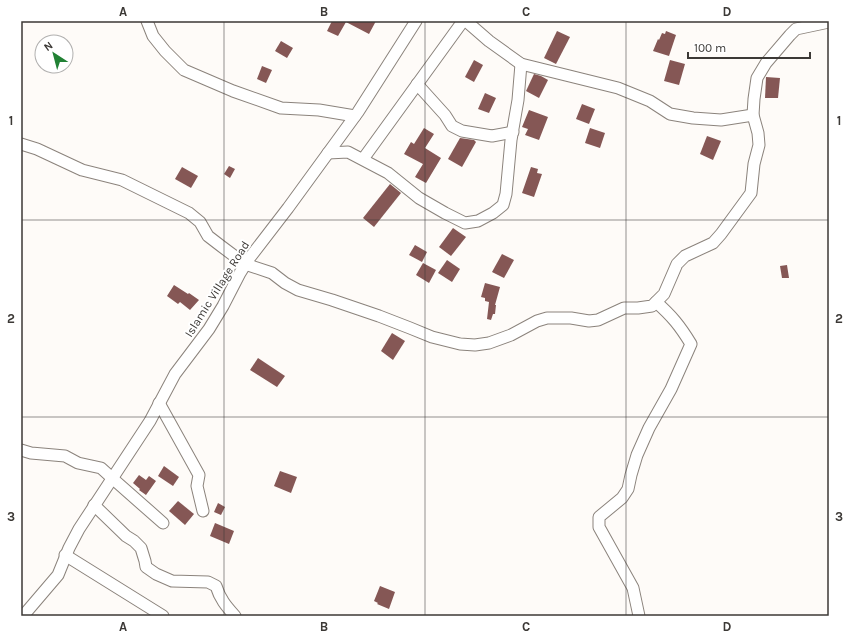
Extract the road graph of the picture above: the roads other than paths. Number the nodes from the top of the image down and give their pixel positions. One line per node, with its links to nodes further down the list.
1 (147, 21): 8 (street)
2 (416, 21): 8 (street, Islamic Village Road)
3 (464, 21): 5 (street); 6 (street)
4 (829, 22): 7 (street)
5 (521, 64): 7 (street); 9 (street)
6 (417, 84): 9 (street); 12 (street)
7 (753, 115): 14 (street)
8 (355, 116): 11 (street, Islamic Village Road)
9 (512, 132): 12 (street)
10 (21, 144): 13 (street)
11 (328, 153): 12 (street); 13 (street, Islamic Village Road)
12 (363, 159)
13 (245, 264): 14 (street); 15 (street, Islamic Village Road)
14 (656, 302): 25 (street)
15 (159, 403): 17 (street, Islamic Village Road); 19 (street)
16 (21, 450): 17 (street)
17 (112, 478): 18 (street, Islamic Village Road); 20 (street)
18 (94, 505): 21 (street, Islamic Village Road); 24 (street)
19 (203, 511)
20 (163, 523)
21 (65, 556): 22 (street, Islamic Village Road); 23 (street)
22 (23, 616)
23 (163, 616)
24 (235, 616)
25 (639, 616)

